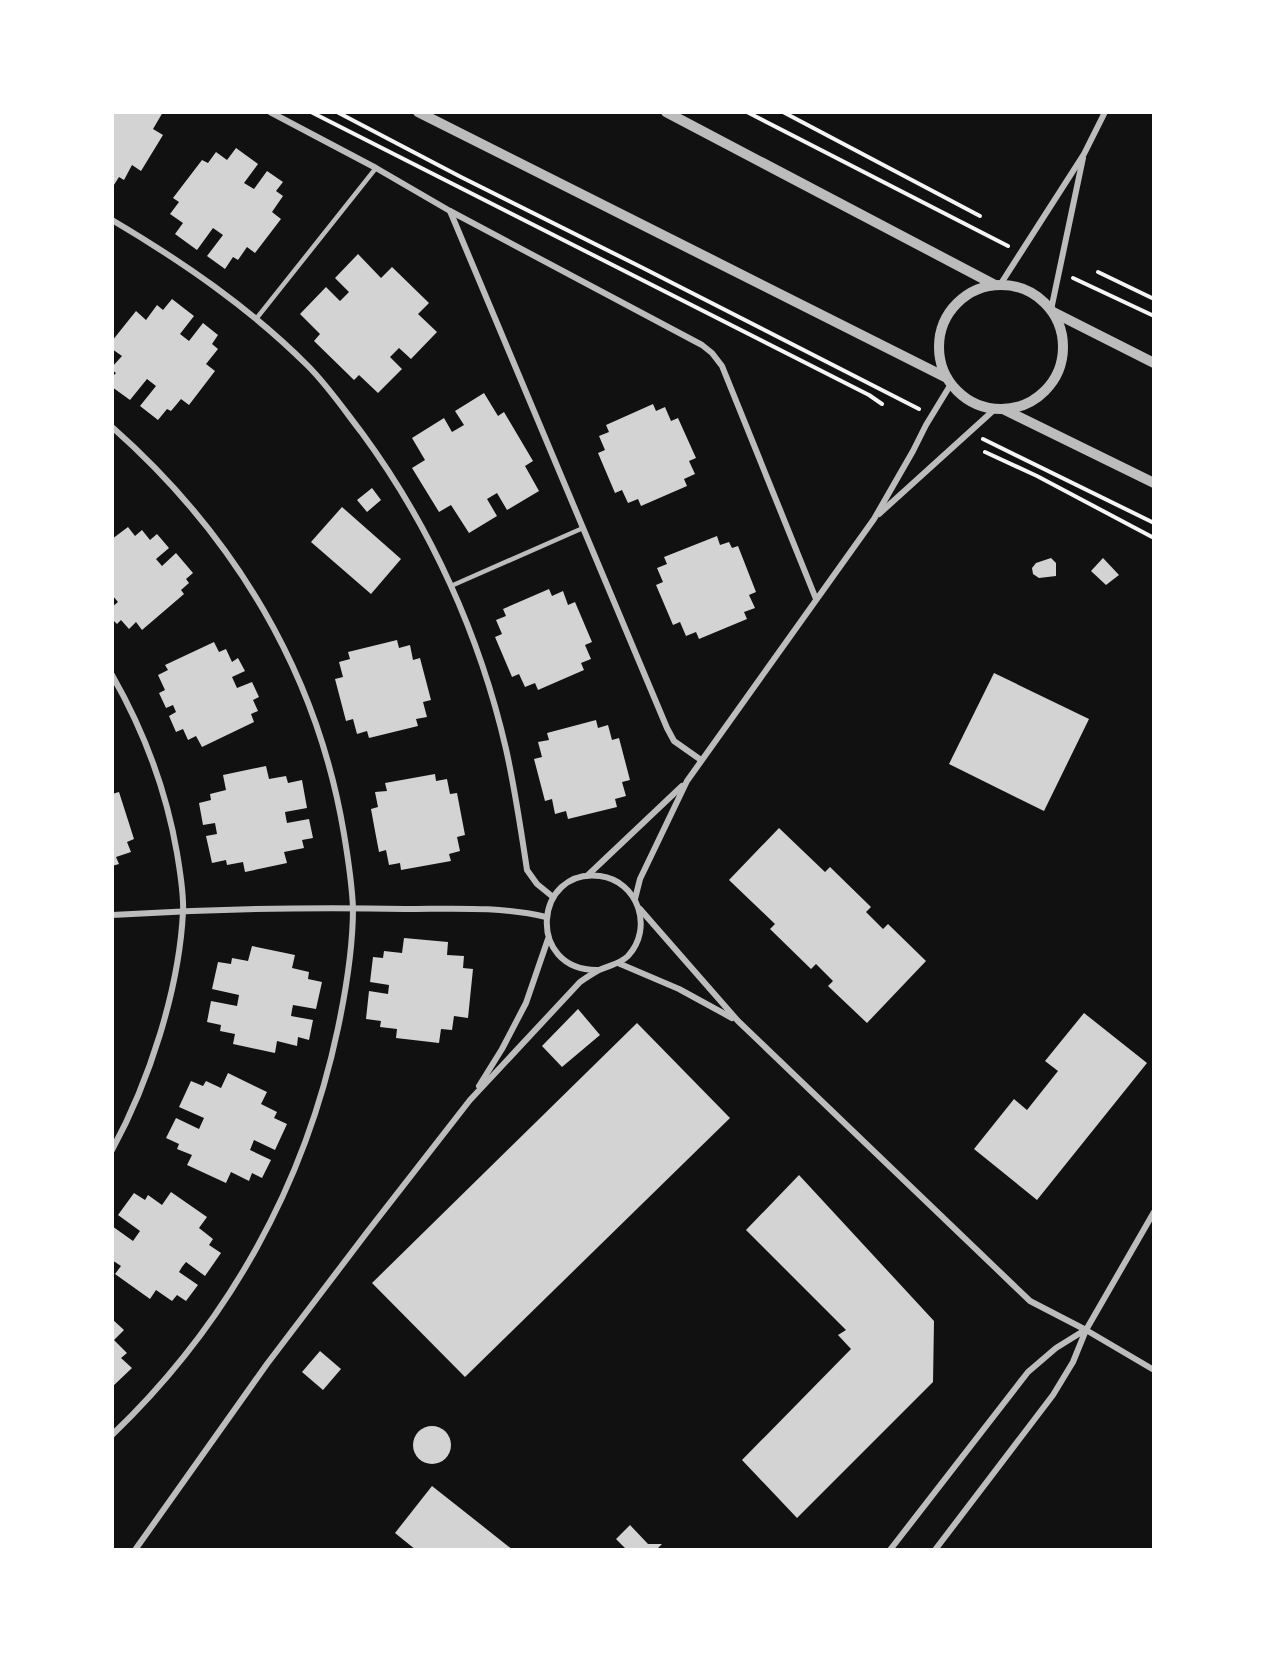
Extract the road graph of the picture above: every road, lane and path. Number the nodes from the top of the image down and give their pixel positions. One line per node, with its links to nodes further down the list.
1 (270, 112): 10 (street)
2 (311, 112): 24 (path)
3 (337, 112): 26 (path)
4 (418, 112): 23 (street)
5 (666, 112): 17 (street)
6 (747, 112): 14 (path)
7 (783, 112): 12 (path)
8 (1105, 112): 9 (street)
9 (1084, 154): 14 (street); 15 (street)
10 (376, 168): 11 (street); 21 (lane)
11 (450, 211): 33 (street); 36 (street)
12 (980, 216)
13 (112, 220): 21 (street)
14 (1021, 252): 17 (street)
15 (1059, 272): 19 (street); 20 (path)
16 (1098, 272): 18 (path)
17 (997, 285): 19 (street); 23 (street)
18 (1154, 299)
19 (1052, 311): 22 (street); 25 (street)
20 (1154, 316)
21 (256, 319): 35 (street)
22 (1154, 363)
23 (949, 381): 25 (street); 26 (street)
24 (882, 404)
25 (999, 409): 28 (street); 30 (street)
26 (932, 415): 31 (street)
27 (112, 427): 44 (street)
28 (969, 431): 31 (street); 32 (path)
29 (985, 452): 34 (path)
30 (1154, 483)
31 (874, 519): 36 (street)
32 (1154, 524)
33 (583, 528): 35 (lane); 38 (street)
34 (1154, 538)
35 (451, 586): 41 (street)
36 (816, 599): 38 (street)
37 (112, 675): 45 (street)
38 (701, 760): 39 (street)
39 (687, 781): 40 (street); 42 (street)
40 (588, 876): 41 (street); 42 (street)
41 (553, 897): 47 (street)
42 (635, 899): 43 (street)
43 (639, 907): 49 (street); 51 (street)
44 (353, 908): 45 (street); 47 (street); 57 (street)
45 (183, 910): 46 (street); 53 (street)
46 (112, 915)
47 (546, 917): 48 (street)
48 (548, 938): 50 (street); 52 (street)
49 (618, 963): 50 (street); 51 (street)
50 (598, 970): 52 (street)
51 (738, 1021): 55 (street)
52 (470, 1100): 58 (street)
53 (112, 1150)
54 (1154, 1212): 55 (street)
55 (1086, 1330): 56 (street); 59 (street); 60 (street)
56 (1154, 1370)
57 (112, 1435)
58 (135, 1550)
59 (890, 1550)
60 (934, 1550)

